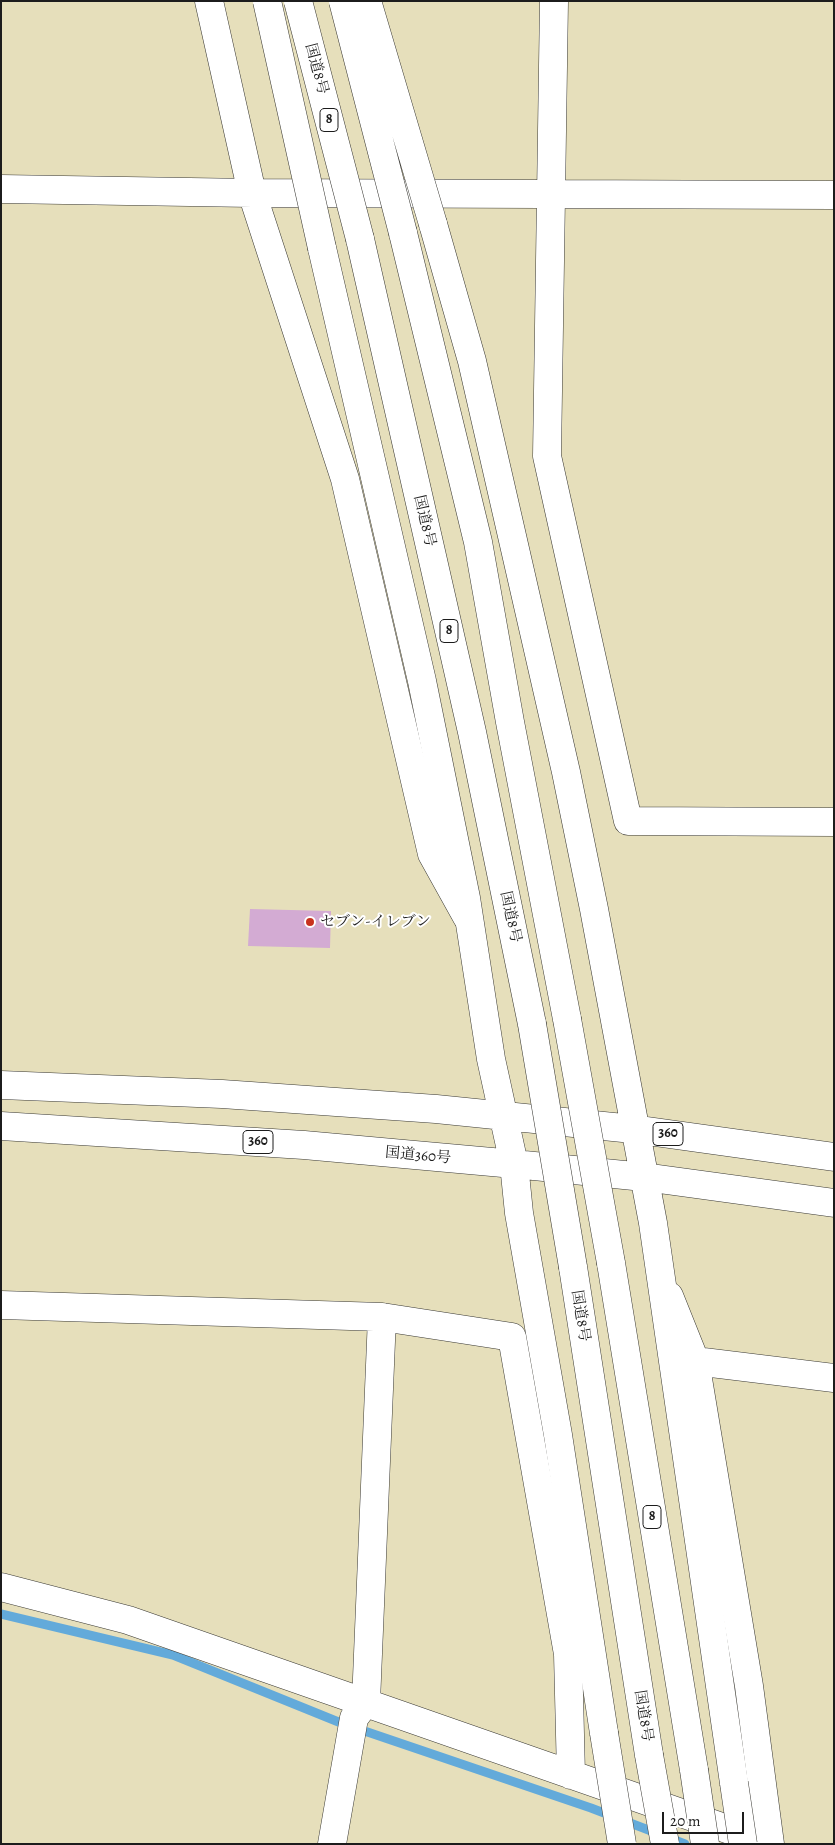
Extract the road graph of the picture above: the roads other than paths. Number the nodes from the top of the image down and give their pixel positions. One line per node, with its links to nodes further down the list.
1 (209, 1): 8 (main road)
2 (267, 1): 12 (main road, bridge)
3 (298, 1): 31 (main road, 国道8号 / 8, bridge)
4 (343, 1): 32 (main road, 8, bridge)
5 (367, 1): 16 (main road, bridge)
6 (554, 1): 9 (main road)
7 (1, 189): 8 (main road)
8 (252, 193): 9 (main road); 12 (main road)
9 (551, 194): 10 (main road); 11 (main road)
10 (834, 195)
11 (834, 822)
12 (470, 922): 14 (main road)
13 (1, 1085): 14 (main road, 360)
14 (502, 1115): 16 (main road, 360); 18 (main road)
15 (1, 1126): 18 (main road, 国道360号 / 360)
16 (633, 1128): 17 (main road, 360); 19 (main road)
17 (834, 1157)
18 (514, 1164): 19 (main road, 国道360号 / 360); 30 (main road, bridge)
19 (644, 1177): 20 (main road, 国道360号 / 360); 21 (main road)
20 (834, 1203)
21 (660, 1274): 24 (main road); 33 (main road, bridge)
22 (1, 1305): 23 (main road)
23 (382, 1317): 27 (main road); 28 (main road)
24 (695, 1361): 25 (main road); 34 (main road)
25 (834, 1378)
26 (1, 1587): 27 (main road)
27 (357, 1721): 28 (main road); 29 (main road)
28 (571, 1775): 34 (main road)
29 (332, 1844)
30 (622, 1844)
31 (665, 1844)
32 (705, 1844)
33 (743, 1844)
34 (770, 1844)

